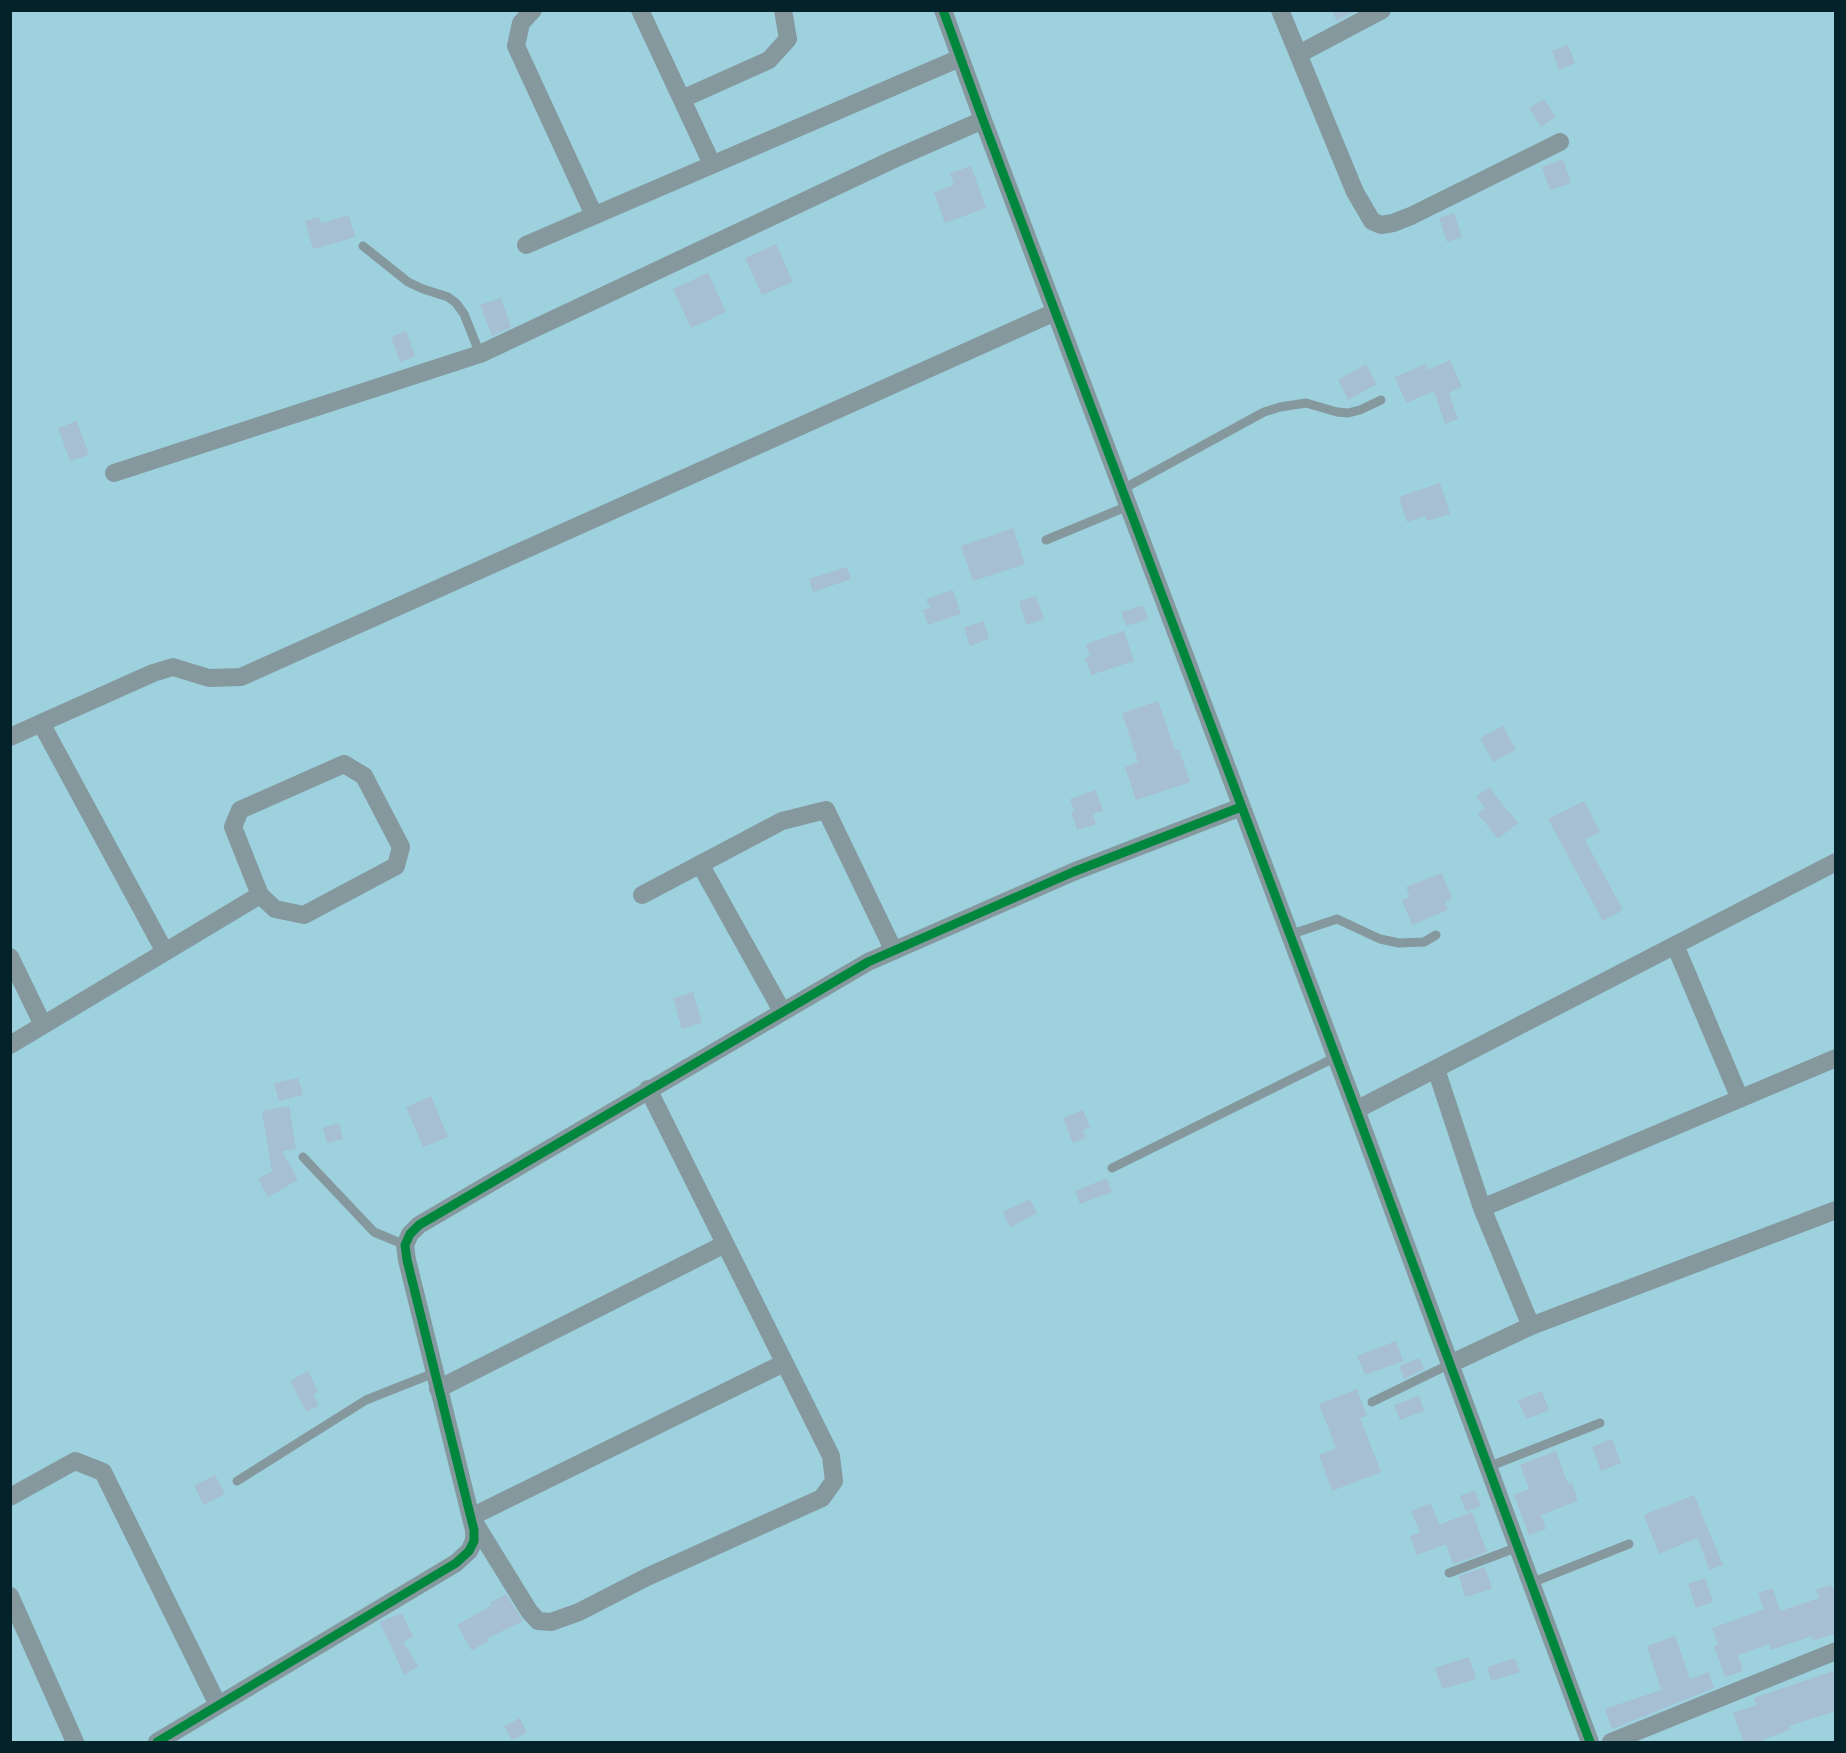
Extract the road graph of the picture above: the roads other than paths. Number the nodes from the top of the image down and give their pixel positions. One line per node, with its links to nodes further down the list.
1 (533, 10): 13 (street)
2 (640, 10): 9 (street)
3 (783, 10): 9 (street)
4 (943, 10): 8 (street)
5 (1280, 10): 7 (street)
6 (1382, 10): 7 (street)
7 (1299, 54): 11 (street)
8 (960, 58): 10 (street); 12 (street)
9 (682, 99): 12 (street)
10 (982, 120): 16 (street); 17 (street)
11 (1560, 142)
12 (712, 164): 13 (street)
13 (594, 215): 14 (street)
14 (526, 245)
15 (363, 246): 17 (lane)
16 (1055, 312): 20 (street); 22 (street)
17 (480, 354): 19 (street)
18 (1381, 400): 20 (lane)
19 (114, 473)
20 (1124, 498): 21 (lane); 24 (street)
21 (1046, 540)
22 (41, 723): 23 (street); 33 (street)
23 (10, 737)
24 (1241, 807): 29 (street); 32 (street)
25 (1836, 862): 31 (street)
26 (700, 864): 28 (street); 32 (street); 35 (street)
27 (260, 895): 27 (street); 33 (street)
28 (642, 895)
29 (1289, 935): 30 (lane); 38 (street)
30 (1436, 935)
31 (1675, 945): 40 (street); 42 (street)
32 (894, 951): 35 (street)
33 (165, 952): 36 (street)
34 (10, 957): 36 (street)
35 (782, 1011): 41 (street)
36 (43, 1025): 37 (street)
37 (10, 1044)
38 (1336, 1058): 43 (street); 45 (lane)
39 (1836, 1058): 42 (street)
40 (1436, 1069): 43 (street); 46 (street)
41 (648, 1089): 48 (street); 49 (street)
42 (1740, 1098): 46 (street)
43 (1356, 1110): 52 (street)
44 (303, 1157): 49 (lane)
45 (1112, 1168)
46 (1482, 1208): 50 (street)
47 (1836, 1210): 50 (street)
48 (724, 1244): 51 (street); 53 (street)
49 (405, 1245): 53 (street)
50 (1531, 1326): 52 (street)
51 (784, 1364): 59 (street); 59 (street)
52 (1450, 1364): 54 (lane); 56 (street)
53 (436, 1381): 57 (lane); 59 (street)
54 (1372, 1402)
55 (1600, 1423): 56 (lane)
56 (1488, 1467): 61 (street)
57 (237, 1481)
58 (10, 1497): 66 (street)
59 (471, 1517): 66 (street)
60 (1629, 1545): 63 (lane)
61 (1518, 1547): 62 (lane); 63 (street)
62 (1449, 1573)
63 (1531, 1583): 69 (street)
64 (10, 1596): 67 (street)
65 (1836, 1651): 70 (street)
66 (218, 1705): 68 (street)
67 (75, 1743)
68 (157, 1743)
69 (1590, 1743)
70 (1611, 1743)

